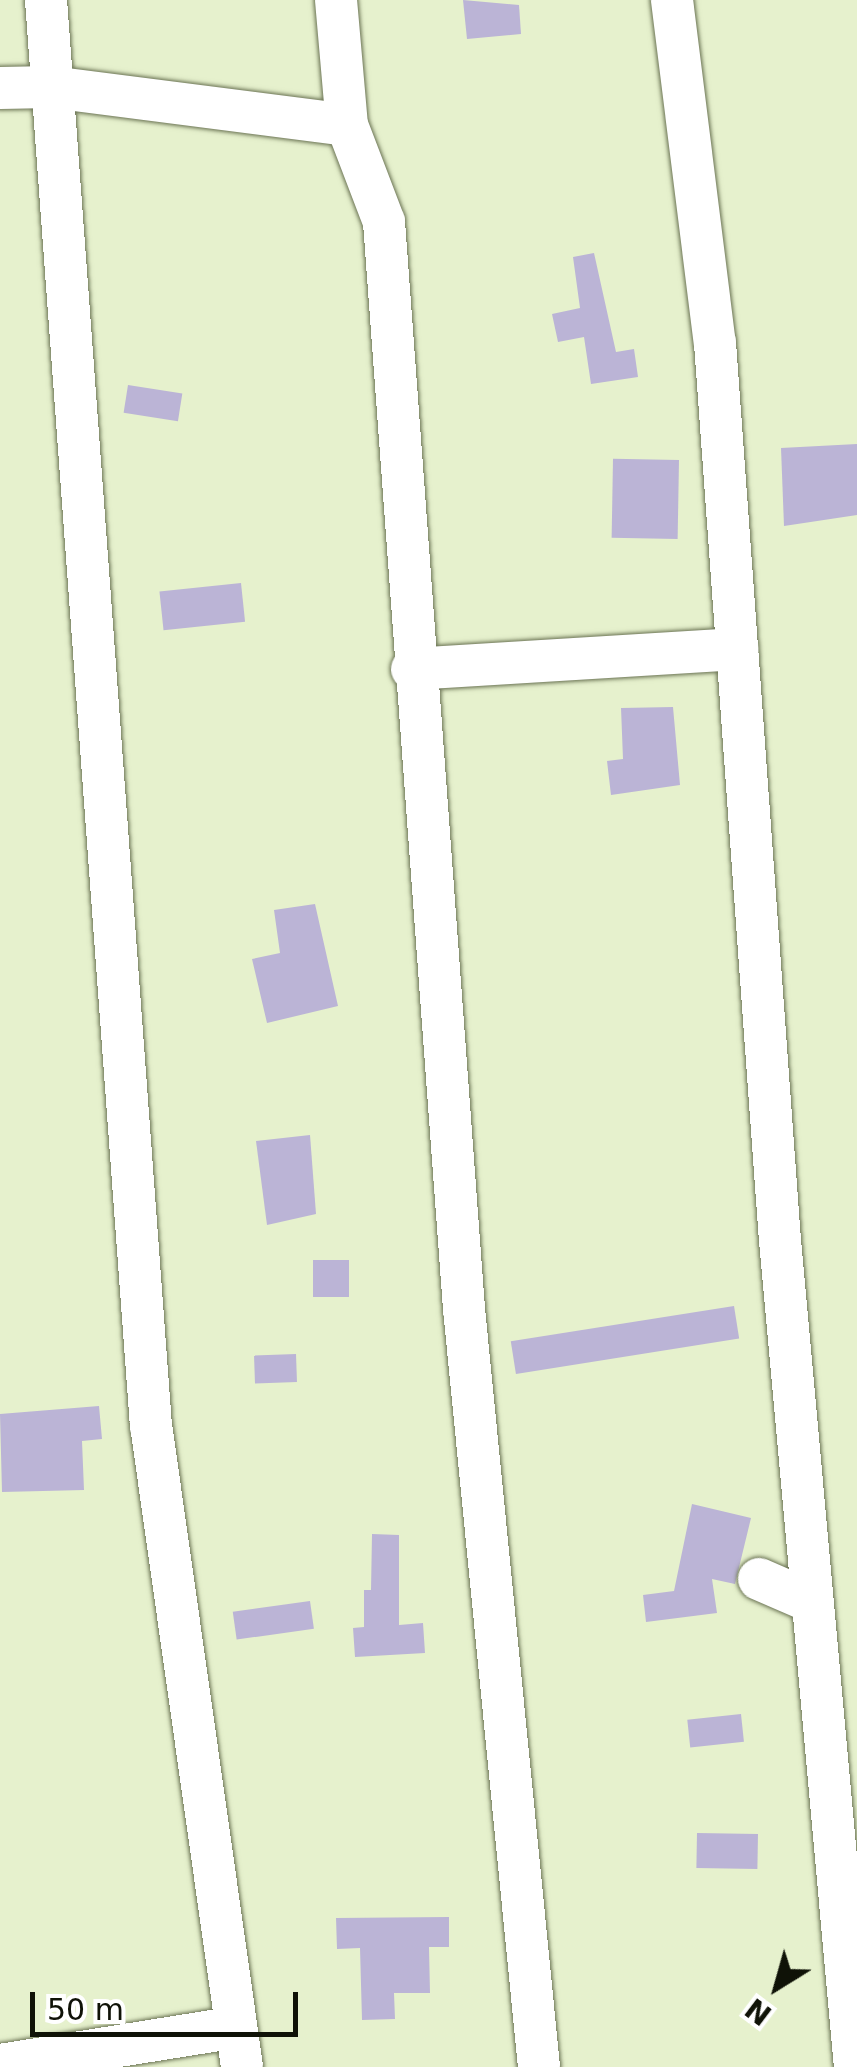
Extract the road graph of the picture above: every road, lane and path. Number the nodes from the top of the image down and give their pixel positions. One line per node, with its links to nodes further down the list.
1 (46, 0): 4 (street)
2 (336, 0): 6 (street)
3 (672, 0): 7 (street)
4 (51, 87): 5 (street); 6 (street); 11 (street)
5 (0, 88)
6 (347, 125): 8 (street)
7 (738, 649): 8 (street); 10 (street)
8 (412, 669): 13 (street)
9 (759, 1579): 10 (street)
10 (812, 1602): 14 (street)
11 (239, 2047): 12 (street)
12 (0, 2066)
13 (538, 2067)
14 (854, 2067)

